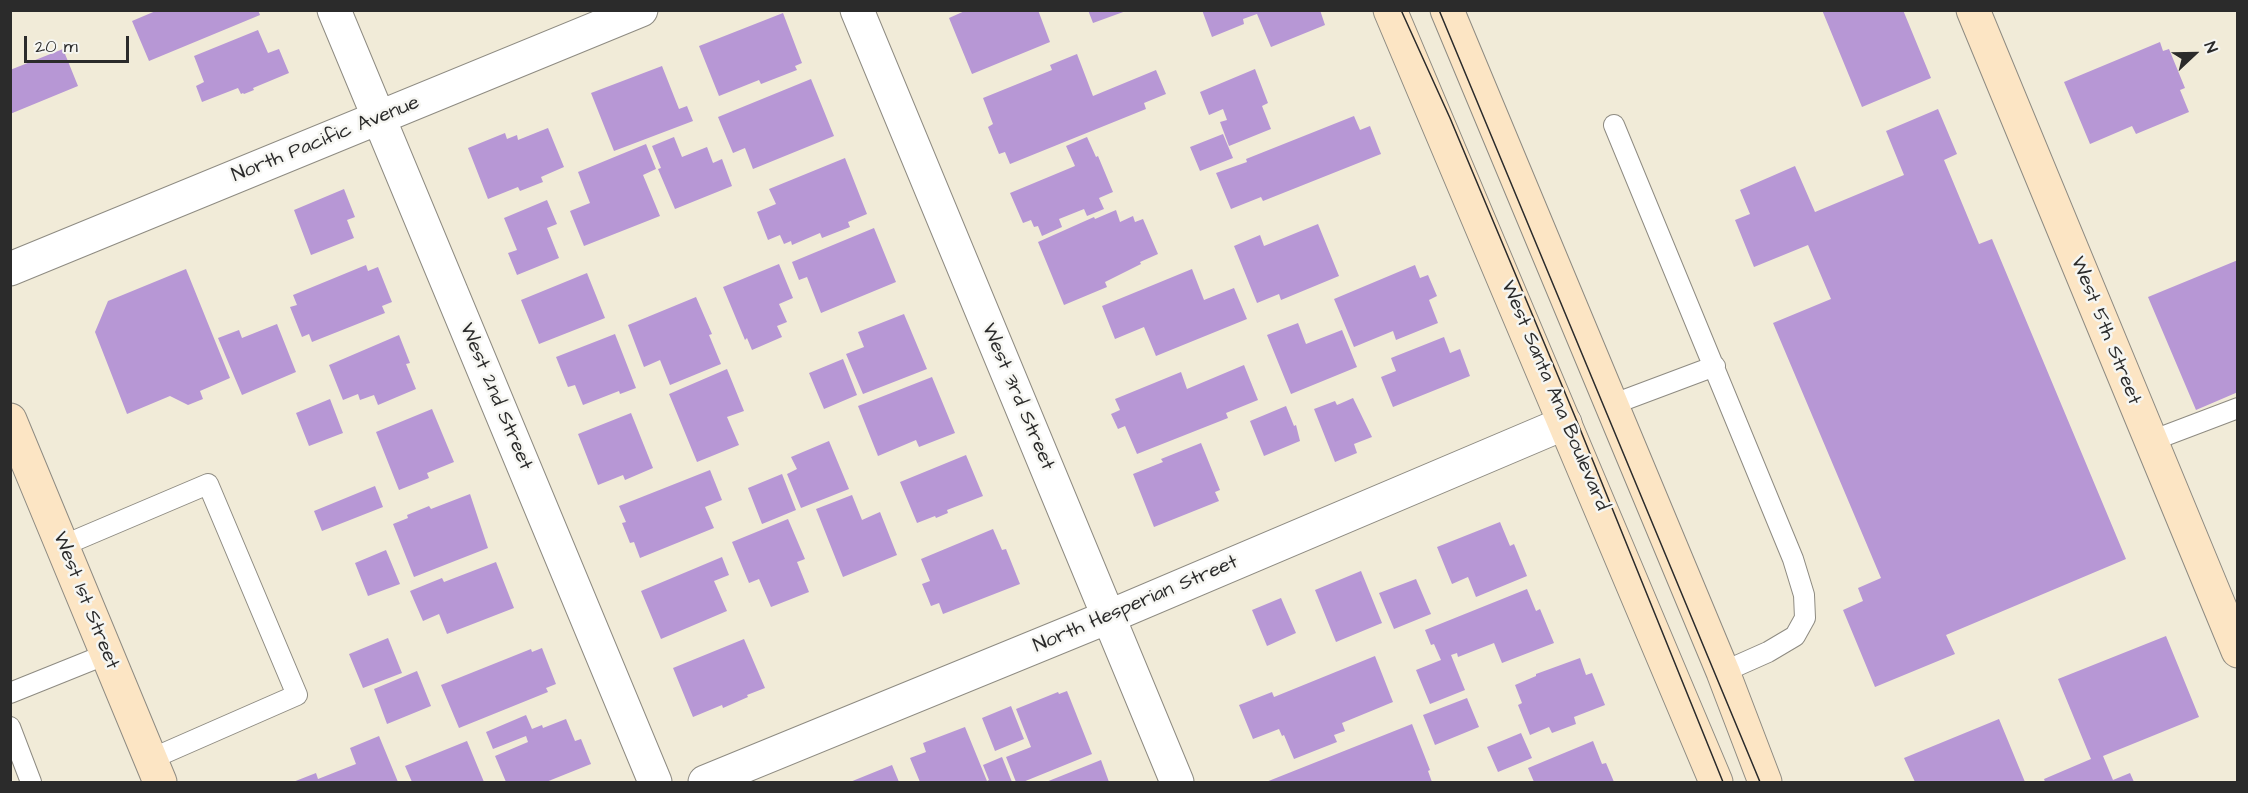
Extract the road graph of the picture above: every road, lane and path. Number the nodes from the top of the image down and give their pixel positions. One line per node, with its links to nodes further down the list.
1 (334, 10): 7 (street, West 2nd Street)
2 (641, 10): 7 (street, North Pacific Avenue)
3 (857, 10): 17 (street, West 3rd Street)
4 (1390, 10): 14 (main road, West Santa Ana Boulevard)
5 (1448, 10): 11 (main road)
6 (1973, 10): 15 (main road, West 5th Street)
7 (379, 118): 9 (street, North Pacific Avenue); 25 (street, West 2nd Street)
8 (1614, 125): 10 (lane)
9 (10, 269)
10 (1715, 366): 11 (lane); 20 (lane)
11 (1611, 405): 20 (main road)
12 (2238, 408): 15 (lane)
13 (10, 420): 16 (main road, West 1st Street)
14 (1565, 423): 17 (street, North Hesperian Street); 28 (main road, West Santa Ana Boulevard)
15 (2151, 441): 18 (main road, West 5th Street)
16 (62, 546): 19 (main road, West 1st Street); 23 (lane)
17 (1108, 617): 26 (street, North Hesperian Street); 27 (street, West 3rd Street)
18 (2238, 651)
19 (107, 654): 21 (lane); 23 (main road, West 1st Street)
20 (1723, 672): 29 (main road)
21 (10, 693)
22 (10, 727): 24 (lane)
23 (156, 771)
24 (31, 783)
25 (655, 783)
26 (705, 783)
27 (1177, 783)
28 (1716, 783)
29 (1765, 783)

